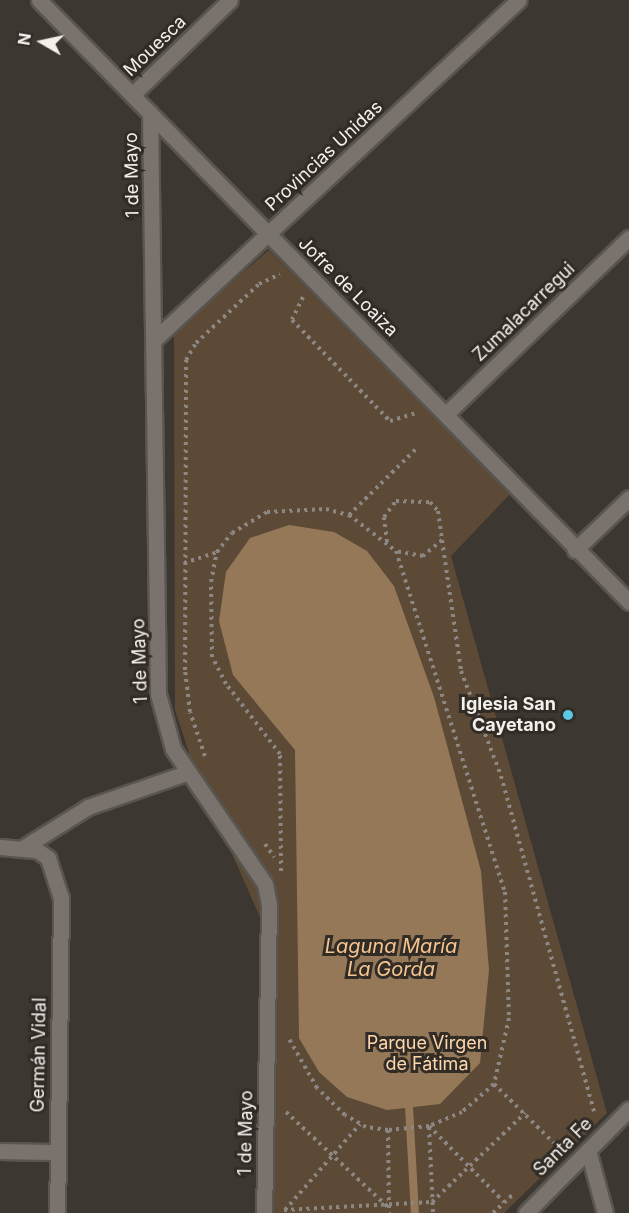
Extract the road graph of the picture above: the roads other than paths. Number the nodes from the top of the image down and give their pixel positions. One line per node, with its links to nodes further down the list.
1 (39, 0): 4 (street, Jofre de Loaiza)
2 (230, 0): 4 (street, Mouesca)
3 (519, 0): 6 (street, Provincias Unidas)
4 (132, 95): 5 (street, Jofre de Loaiza)
5 (150, 112): 6 (street, Jofre de Loaiza); 8 (street, 1 de Mayo)
6 (268, 235): 8 (street, Provincias Unidas); 9 (street, Jofre de Loaiza)
7 (629, 238): 9 (street, Zumalacarregui)
8 (155, 339): 13 (street, 1 de Mayo)
9 (446, 414): 11 (street, Jofre de Loaiza)
10 (629, 498): 11 (street)
11 (575, 550): 12 (street, Jofre de Loaiza)
12 (629, 602)
13 (186, 773): 15 (street); 21 (street, 1 de Mayo)
14 (0, 847): 15 (street)
15 (24, 848): 19 (street, Germán Vidal)
16 (629, 1109): 17 (street, Santa Fe)
17 (588, 1150): 22 (street, Santa Fe); 23 (street)
18 (0, 1151): 19 (street)
19 (58, 1152): 20 (street, Germán Vidal)
20 (57, 1213)
21 (264, 1213)
22 (526, 1213)
23 (605, 1213)

